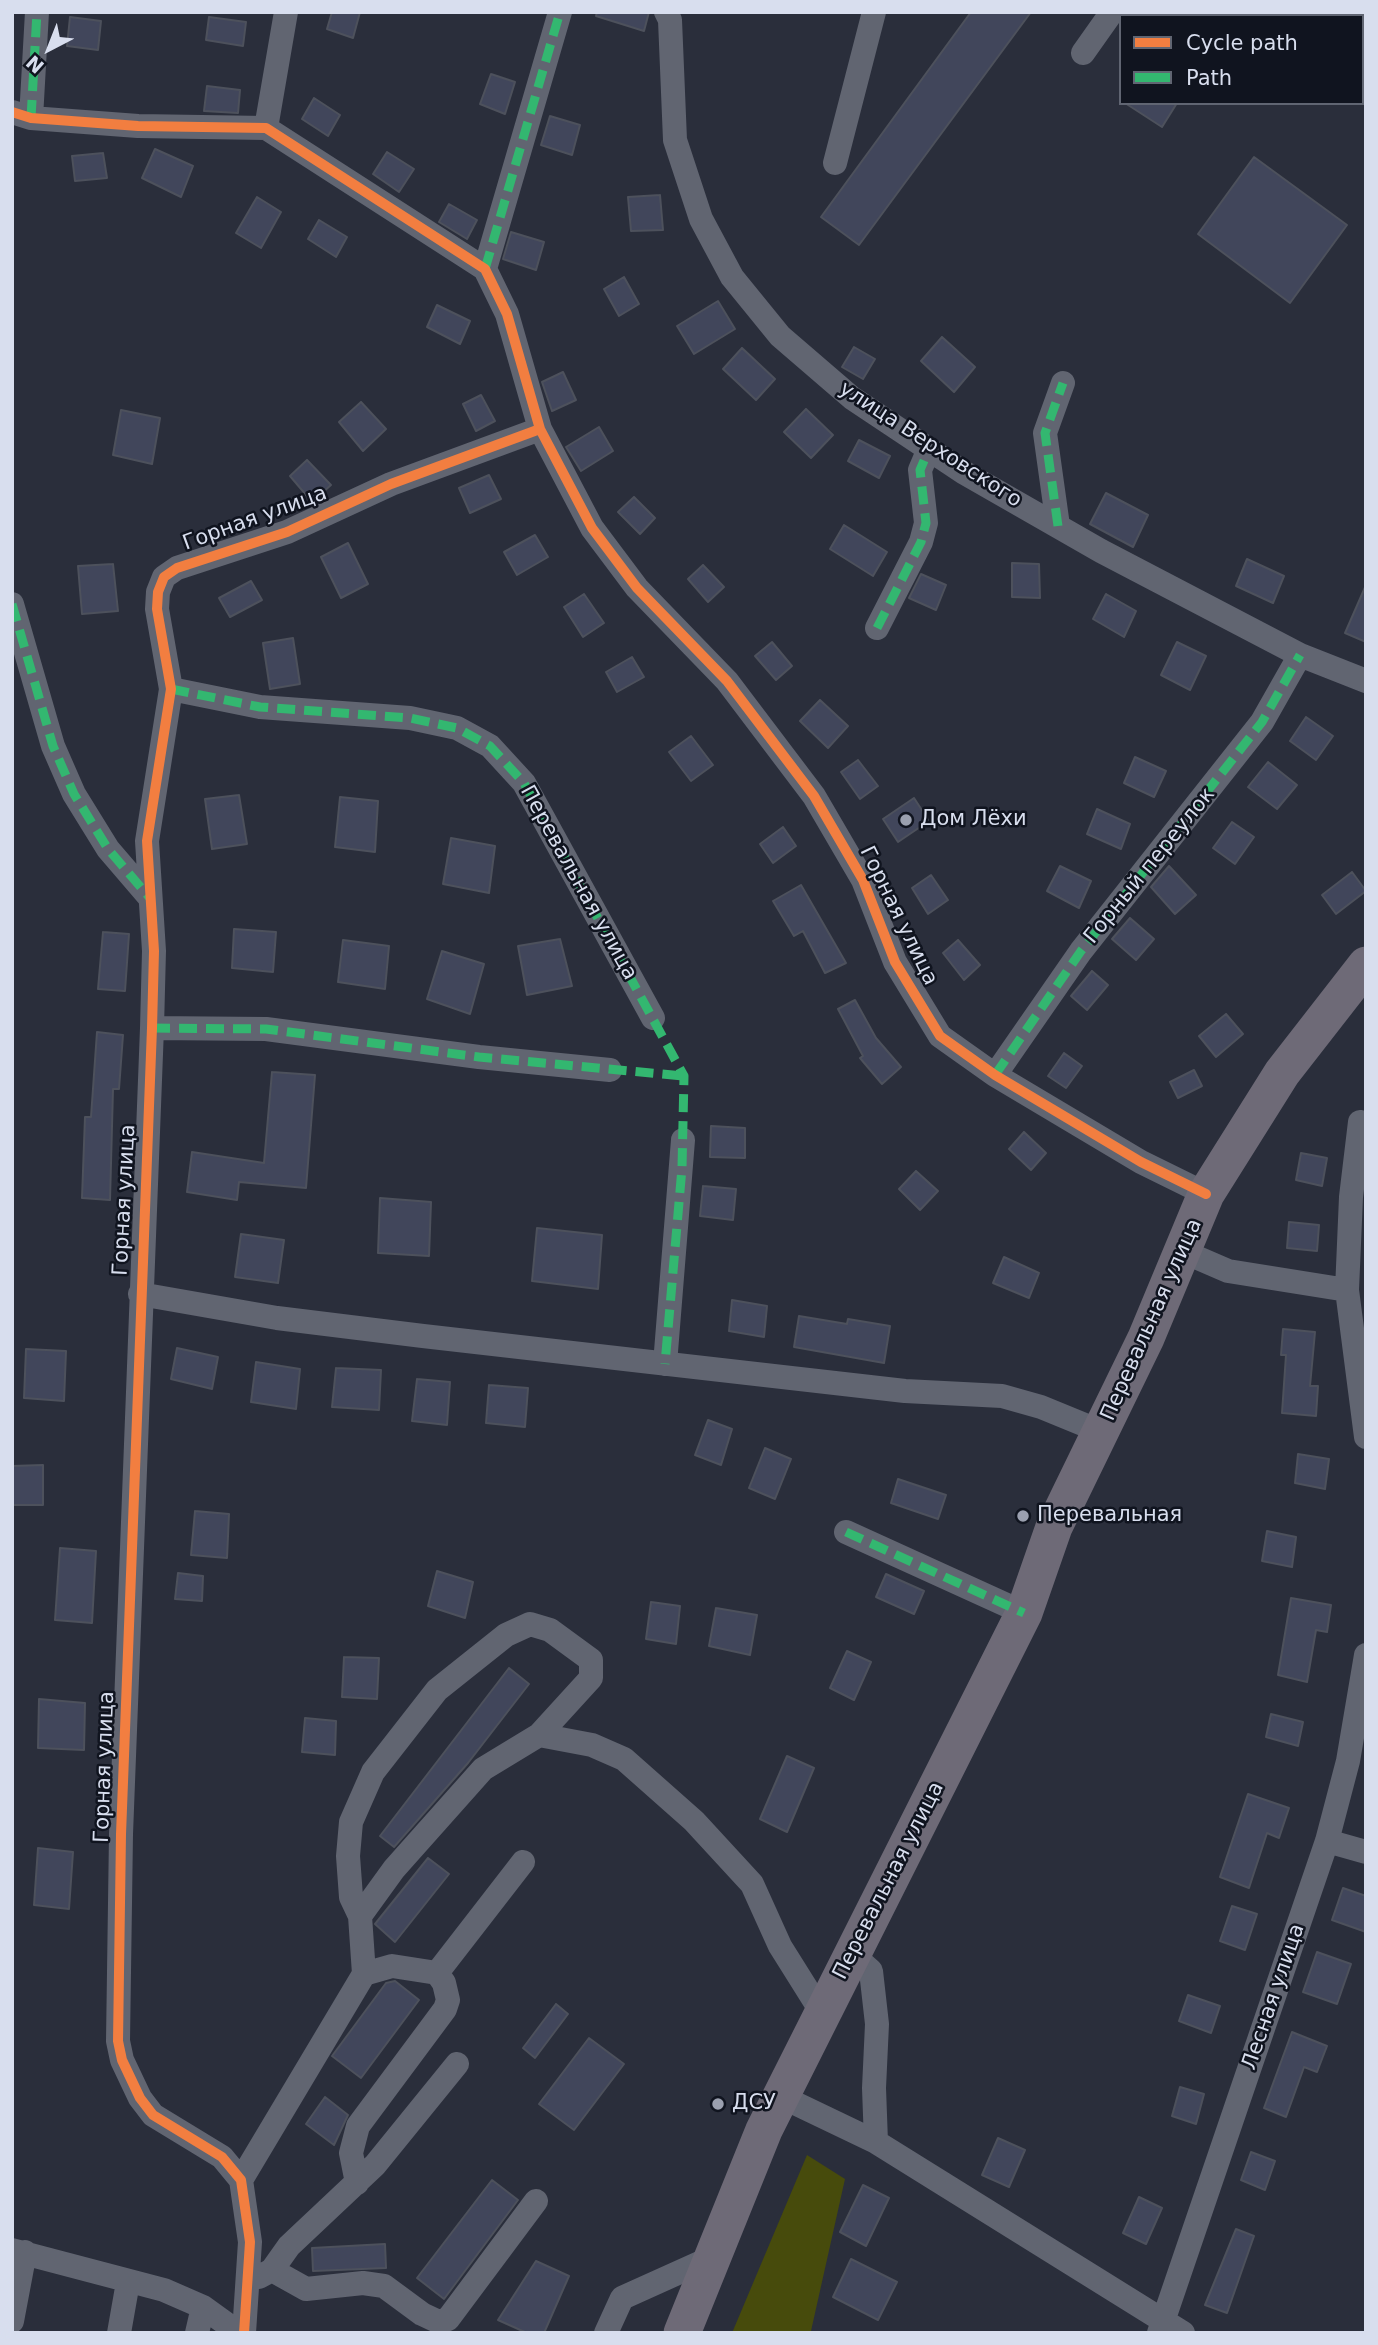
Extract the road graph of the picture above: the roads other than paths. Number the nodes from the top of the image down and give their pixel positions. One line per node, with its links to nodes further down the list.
1 (37, 12): 8 (street)
2 (286, 12): 9 (street)
3 (560, 12): 11 (street)
4 (666, 12): 14 (street, улица Верховского)
5 (874, 12): 10 (street)
6 (1112, 12): 7 (street)
7 (1083, 53)
8 (21, 115): 9 (street)
9 (266, 128): 11 (street)
10 (835, 163)
11 (485, 270): 13 (street, Горная улица)
12 (1063, 383): 15 (street)
13 (540, 429): 20 (street, Горная улица); 26 (street, Горная улица)
14 (929, 449): 15 (street, улица Верховского); 17 (street)
15 (1058, 526): 18 (street, улица Верховского)
16 (12, 604): 21 (street)
17 (877, 628)
18 (1300, 655): 19 (street, улица Верховского); 26 (street, Горный переулок)
19 (1366, 681)
20 (171, 689): 21 (street, Горная улица); 23 (street, Перевальная улица)
21 (150, 898): 24 (street, Горная улица)
22 (1366, 965): 29 (highway, Перевальная улица)
23 (653, 1018)
24 (152, 1028): 25 (street); 32 (street, Горная улица)
25 (610, 1070)
26 (995, 1075): 29 (street, Горная улица)
27 (1360, 1122): 31 (street)
28 (683, 1140): 33 (street)
29 (1206, 1194): 30 (highway, Перевальная улица)
30 (1184, 1252): 31 (street); 34 (highway, Перевальная улица)
31 (1347, 1290): 35 (street)
32 (140, 1294): 33 (street, Перевальная улица); 51 (street, Горная улица)
33 (666, 1364): 34 (street, Перевальная улица)
34 (1102, 1432): 37 (highway, Перевальная улица)
35 (1366, 1437)
36 (846, 1532): 37 (street)
37 (1024, 1613): 44 (highway, Перевальная улица)
38 (1366, 1655): 40 (street, Лесная улица)
39 (539, 1735): 43 (street); 43 (street); 47 (street)
40 (1327, 1841): 41 (street); 61 (street, Лесная улица)
41 (1366, 1852)
42 (523, 1862): 45 (street)
43 (360, 1916): 46 (street)
44 (852, 1954): 47 (highway, Перевальная улица); 50 (street)
45 (437, 1973): 46 (street); 52 (street)
46 (364, 1974): 51 (street)
47 (822, 2013): 49 (highway, Перевальная улица)
48 (457, 2064): 52 (street)
49 (780, 2096): 50 (street); 55 (highway, Перевальная улица)
50 (876, 2142): 61 (street)
51 (241, 2180): 58 (street)
52 (357, 2183): 56 (street)
53 (536, 2201): 56 (street)
54 (18, 2251): 57 (street); 60 (street)
55 (713, 2257): 66 (street); 67 (highway, Перевальная улица)
56 (272, 2270): 58 (street)
57 (128, 2282): 59 (street); 62 (street)
58 (249, 2282): 65 (street)
59 (203, 2307): 63 (street); 64 (street)
60 (12, 2321)
61 (1169, 2328)
62 (119, 2333)
63 (197, 2333)
64 (239, 2333)
65 (244, 2333)
66 (606, 2333)
67 (682, 2333)

